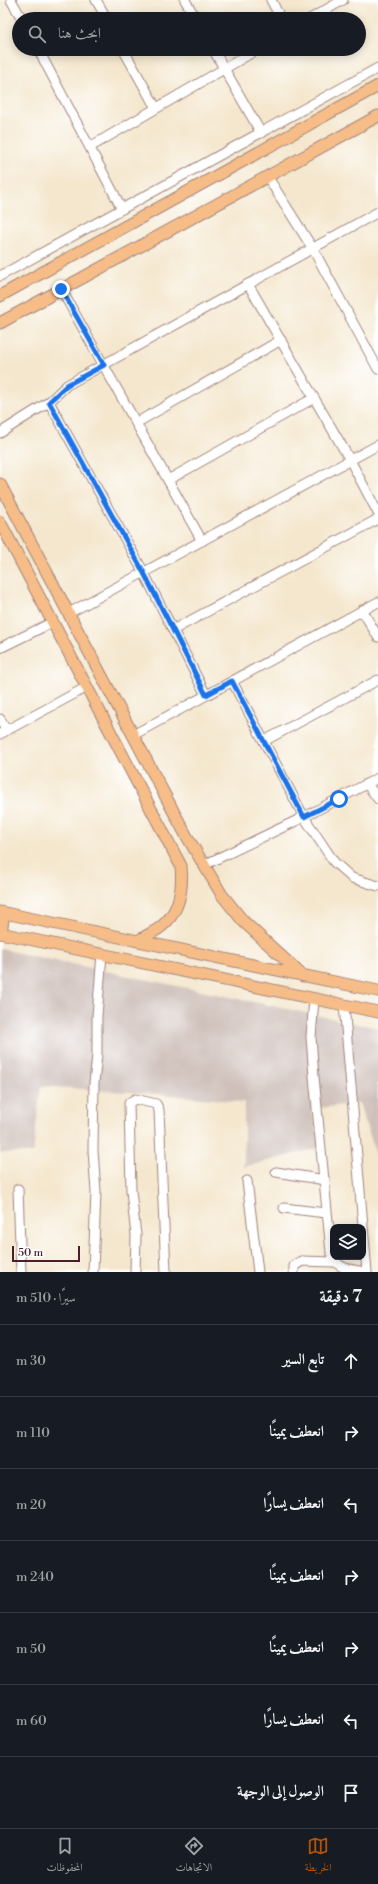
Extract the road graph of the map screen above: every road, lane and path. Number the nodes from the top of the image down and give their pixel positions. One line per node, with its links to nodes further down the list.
1 (11, 0): 6 (street)
2 (96, 0): 7 (street)
3 (185, 0): 8 (street)
4 (271, 0): 9 (street)
5 (343, 0): 10 (street)
6 (18, 12)
7 (103, 12)
8 (192, 12)
9 (277, 12)
10 (322, 12)
11 (42, 56): 21 (street)
12 (127, 56): 18 (street)
13 (217, 56): 16 (street)
14 (246, 56): 16 (street)
15 (378, 68): 20 (street)
16 (224, 69): 18 (street); 20 (street)
17 (378, 86): 29 (main road)
18 (156, 108): 21 (street)
19 (378, 116): 22 (main road)
20 (261, 133): 23 (street)
21 (90, 147): 23 (street)
22 (267, 176): 25 (street); 28 (main road)
23 (122, 209): 26 (street)
24 (378, 213): 25 (street)
25 (312, 249): 27 (street); 33 (street)
26 (0, 276)
27 (248, 284): 31 (street); 32 (street)
28 (61, 289): 30 (main road); 32 (street)
29 (0, 296)
30 (0, 323)
31 (280, 340): 34 (street); 36 (street)
32 (104, 365): 35 (street); 36 (street)
33 (378, 369)
34 (314, 398): 39 (street); 40 (street)
35 (49, 402): 37 (street); 46 (street)
36 (136, 423): 40 (street)
37 (0, 433)
38 (378, 445): 39 (street)
39 (350, 460): 42 (street); 45 (street)
40 (168, 480): 45 (street)
41 (0, 484): 49 (main road)
42 (378, 513)
43 (378, 519): 51 (street)
44 (0, 522): 50 (main road)
45 (202, 541): 46 (street)
46 (144, 573): 49 (street); 51 (street)
47 (378, 602): 48 (street)
48 (362, 610): 52 (street); 57 (street)
49 (69, 614): 54 (main road)
50 (53, 622): 53 (street); 55 (main road)
51 (172, 630): 59 (street)
52 (378, 637)
53 (0, 648)
54 (88, 651): 55 (main road); 62 (main road)
55 (72, 658): 58 (main road)
56 (378, 680): 63 (street)
57 (232, 681): 59 (street); 63 (street)
58 (88, 687): 61 (street); 69 (main road)
59 (206, 695): 62 (street)
60 (0, 719): 61 (street)
61 (3, 732)
62 (133, 735): 68 (main road)
63 (264, 741): 67 (street)
64 (378, 778): 65 (street)
65 (367, 784): 66 (street); 67 (street)
66 (378, 799)
67 (304, 817): 70 (street); 71 (street)
68 (186, 835): 69 (main road); 70 (main road)
69 (170, 843): 74 (main road)
70 (204, 865): 76 (main road)
71 (378, 886)
72 (2, 913): 73 (main road); 74 (main road)
73 (0, 933): 75 (main road)
74 (138, 941): 76 (main road)
75 (102, 954): 78 (main road); 89 (street)
76 (303, 976): 77 (main road)
77 (378, 991)
78 (314, 999): 79 (main road); 82 (street)
79 (344, 1005): 80 (main road); 95 (street)
80 (378, 1012)
81 (276, 1172): 82 (street)
82 (325, 1180): 86 (street)
83 (247, 1181): 92 (street)
84 (18, 1189): 88 (street)
85 (284, 1208): 86 (street)
86 (326, 1213): 87 (street)
87 (334, 1262): 93 (street); 94 (street)
88 (21, 1272)
89 (93, 1272)
90 (135, 1272): 91 (street)
91 (166, 1272)
92 (258, 1272)
93 (294, 1272)
94 (364, 1272)
95 (367, 1272)

